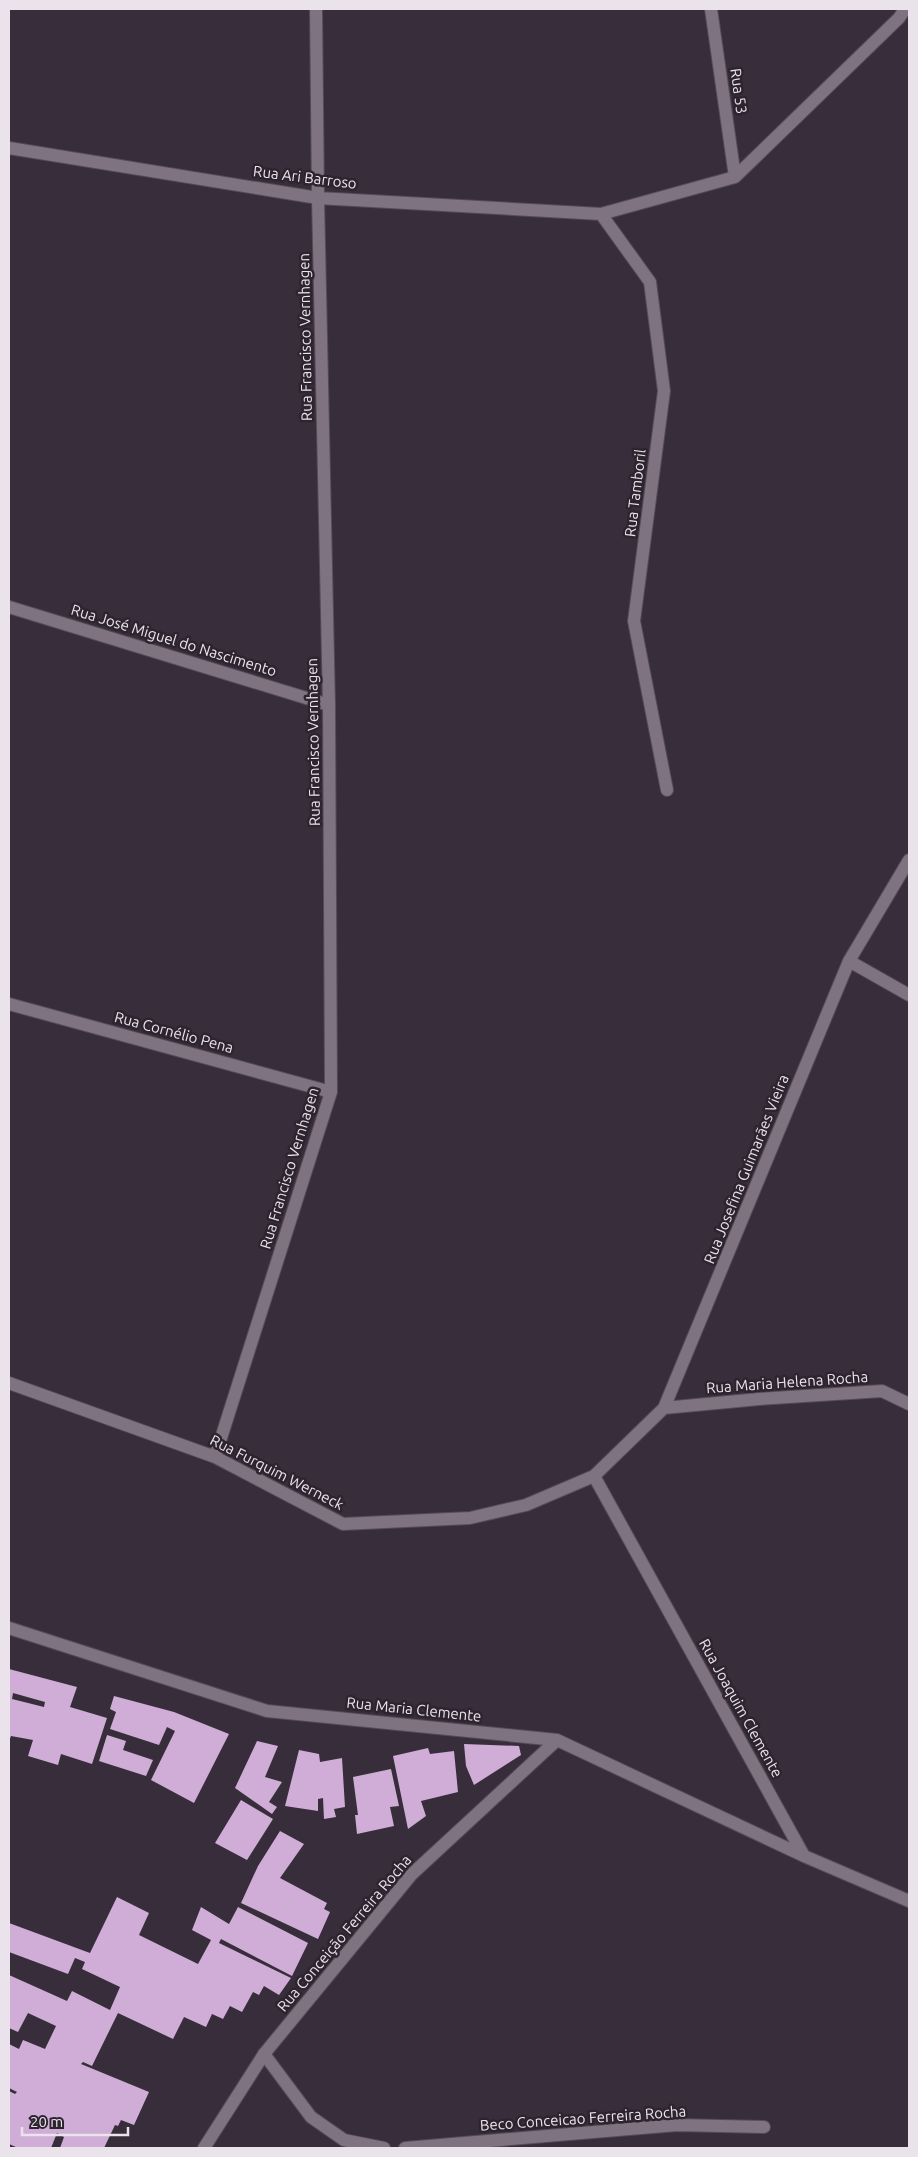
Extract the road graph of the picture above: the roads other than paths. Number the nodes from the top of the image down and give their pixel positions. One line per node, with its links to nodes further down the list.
1 (316, 9): 6 (street, Rua Francisco Vernhagen)
2 (711, 9): 5 (street, Rua 53)
3 (905, 9): 5 (street)
4 (9, 148): 6 (street, Rua Ari Barroso)
5 (734, 177): 7 (street, Rua Ari Barroso)
6 (318, 198): 7 (street, Rua Ari Barroso); 9 (street, Rua Francisco Vernhagen)
7 (600, 214): 10 (street, Rua Tamboril)
8 (9, 607): 9 (street, Rua José Miguel do Nascimento)
9 (329, 705): 15 (street, Rua Francisco Vernhagen)
10 (667, 790)
11 (909, 860): 12 (street, Rua Josefina Guimarães Vieira)
12 (849, 961): 13 (street); 18 (street, Rua Josefina Guimarães Vieira)
13 (909, 995)
14 (9, 1004): 15 (street, Rua Cornélio Pena)
15 (331, 1092): 19 (street, Rua Francisco Vernhagen)
16 (9, 1383): 19 (street, Rua Furquim Werneck)
17 (909, 1404): 18 (street, Rua Maria Helena Rocha)
18 (664, 1408): 20 (street, Rua Josefina Guimarães Vieira)
19 (215, 1457): 20 (street, Rua Furquim Werneck)
20 (594, 1476): 23 (street, Rua Joaquim Clemente)
21 (9, 1628): 22 (street, Rua Maria Clemente)
22 (557, 1740): 23 (street, Rua Maria Clemente); 25 (street, Rua Conceição Ferreira Rocha)
23 (804, 1856): 24 (street)
24 (909, 1901)
25 (264, 2054): 27 (street, Rua Conceição Ferreira Rocha); 28 (street)
26 (764, 2127): 29 (street, Beco Conceicao Ferreira Rocha)
27 (204, 2148)
28 (384, 2148)
29 (405, 2148)

